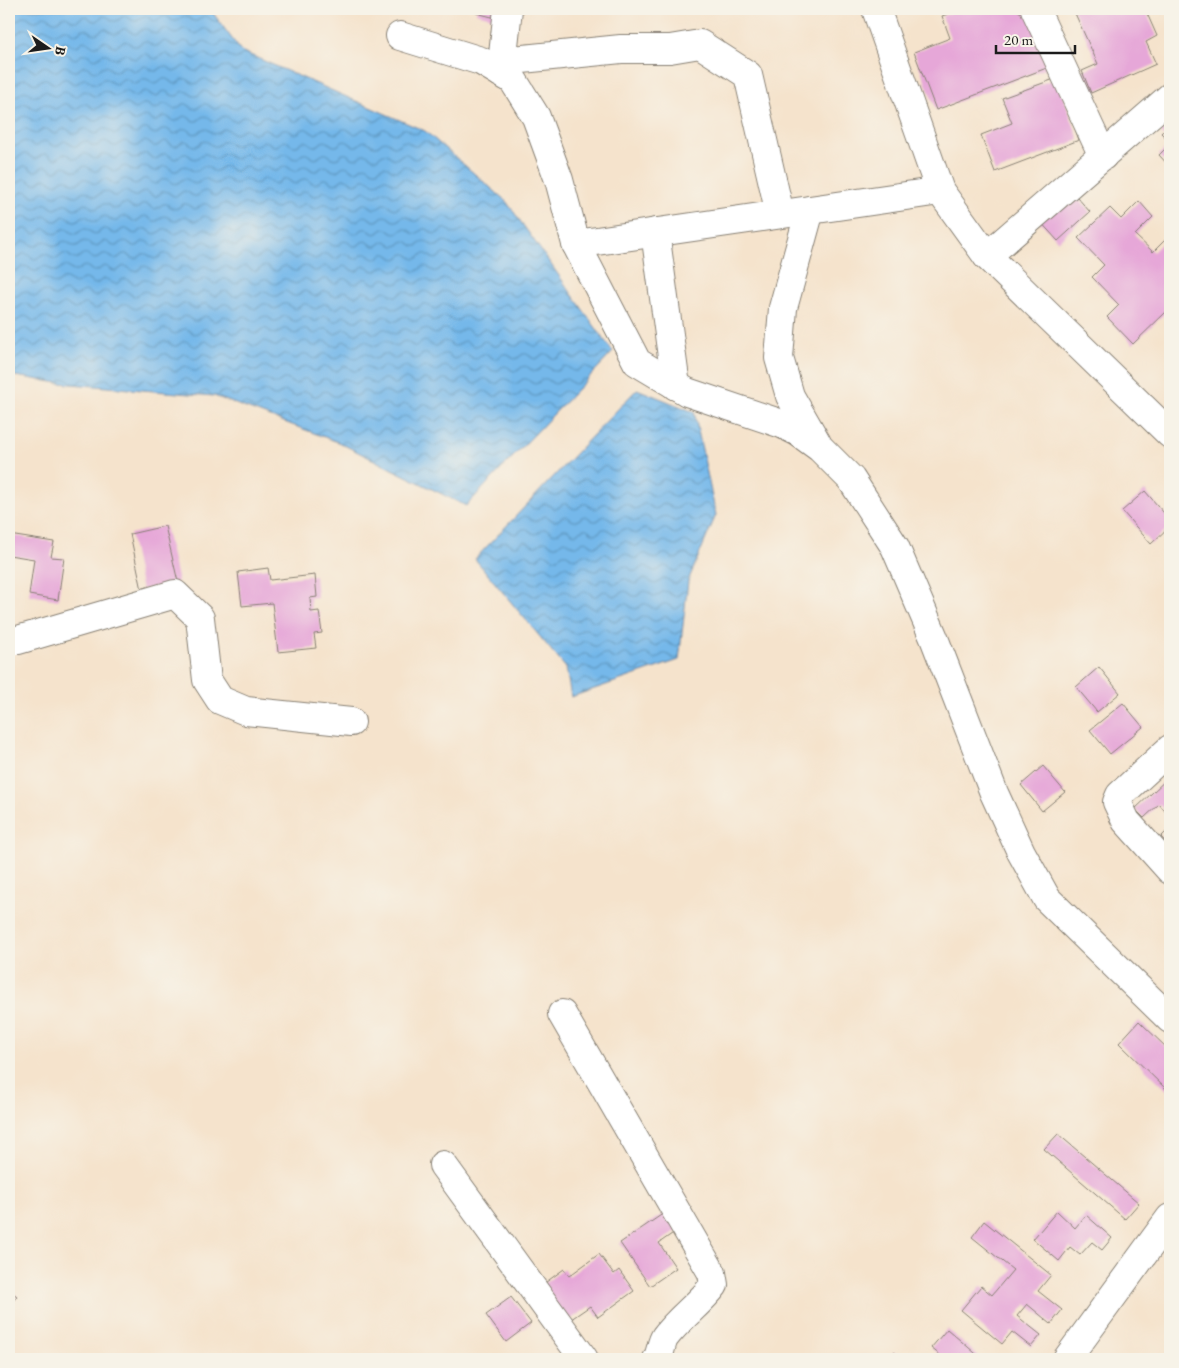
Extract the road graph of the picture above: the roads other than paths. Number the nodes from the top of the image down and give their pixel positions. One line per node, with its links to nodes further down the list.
1 (508, 9): 5 (street)
2 (876, 9): 8 (street)
3 (1035, 9): 7 (street)
4 (400, 36): 5 (street)
5 (502, 67): 10 (street); 12 (street)
6 (1170, 97): 7 (street)
7 (1102, 156): 13 (street)
8 (940, 192): 9 (street); 13 (street)
9 (810, 210): 10 (street); 16 (street)
10 (780, 214): 11 (street)
11 (655, 232): 12 (street); 14 (street)
12 (576, 244): 14 (street)
13 (987, 256): 15 (street)
14 (676, 386): 16 (street)
15 (1170, 434)
16 (820, 448): 22 (street)
17 (9, 640): 18 (street)
18 (351, 722)
19 (1170, 749): 20 (street)
20 (1170, 870)
21 (562, 1014): 26 (street)
22 (1170, 1019)
23 (443, 1165): 25 (street)
24 (1170, 1218): 27 (street)
25 (584, 1359)
26 (657, 1359)
27 (1067, 1359)

